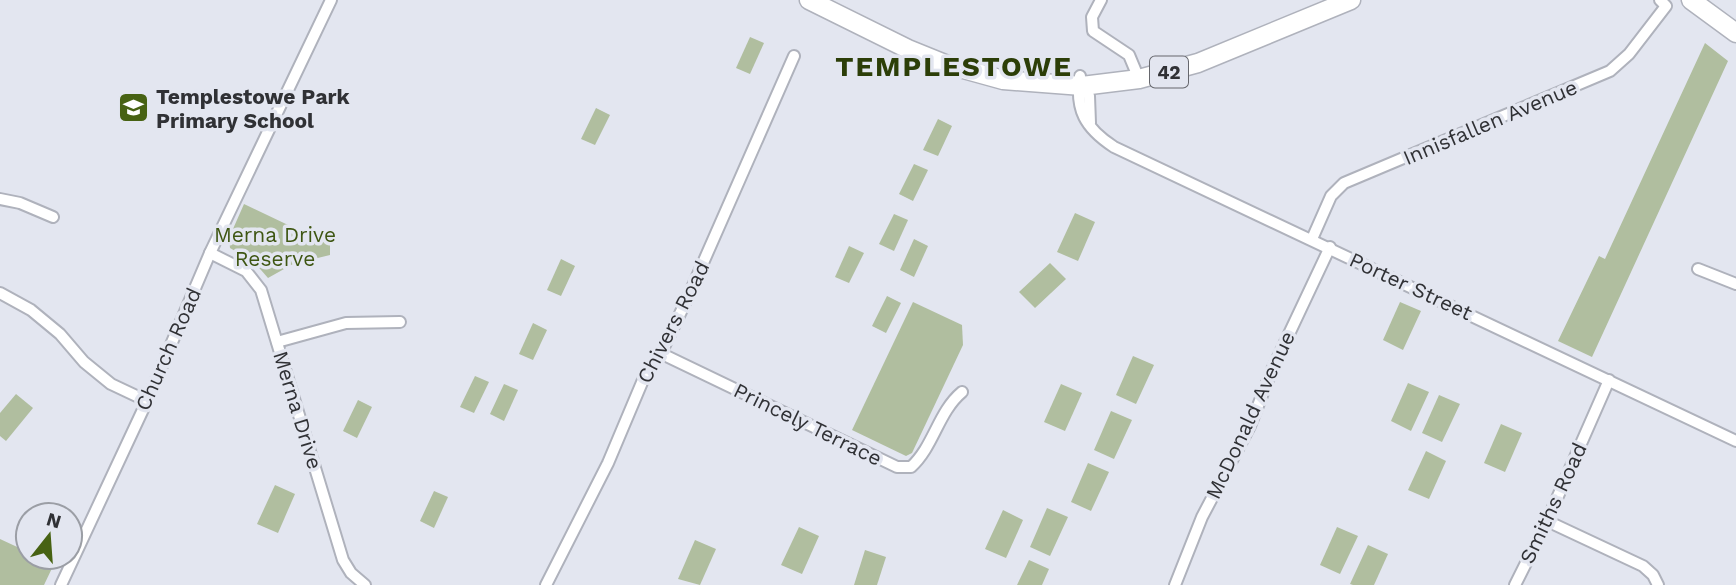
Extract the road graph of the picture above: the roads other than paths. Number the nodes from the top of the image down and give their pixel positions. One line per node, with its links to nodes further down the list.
1 (331, 0): 17 (street, Church Road)
2 (809, 0): 12 (main road, 42)
3 (1101, 0): 11 (street)
4 (1332, 0): 9 (main road, 42)
5 (1351, 0): 9 (main road, 42)
6 (1660, 0): 15 (street, Innisfallen Avenue)
7 (1691, 0): 8 (main road)
8 (1736, 33)
9 (1259, 36): 11 (main road, 42)
10 (794, 56): 23 (street, Chivers Road)
11 (1137, 74): 12 (main road, 42)
12 (1082, 83): 15 (street, Porter Street)
13 (0, 199): 14 (street)
14 (53, 217)
15 (1312, 239): 16 (street, Porter Street)
16 (1330, 247): 24 (street, Porter Street); 32 (street, McDonald Avenue)
17 (210, 253): 22 (street, Merna Drive); 26 (street, Church Road)
18 (1698, 269): 19 (street)
19 (1736, 284)
20 (0, 293): 26 (street)
21 (400, 322): 22 (street)
22 (277, 342): 30 (street, Merna Drive)
23 (660, 352): 25 (street, Princely Terrace); 31 (street, Chivers Road)
24 (1612, 382): 27 (street, Porter Street); 28 (street, Smiths Road)
25 (962, 392)
26 (147, 401): 29 (street, Church Road)
27 (1736, 441)
28 (1547, 521): 33 (street, Smiths Road); 34 (street)
29 (61, 585)
30 (365, 585)
31 (547, 585)
32 (1175, 585)
33 (1515, 585)
34 (1658, 585)

